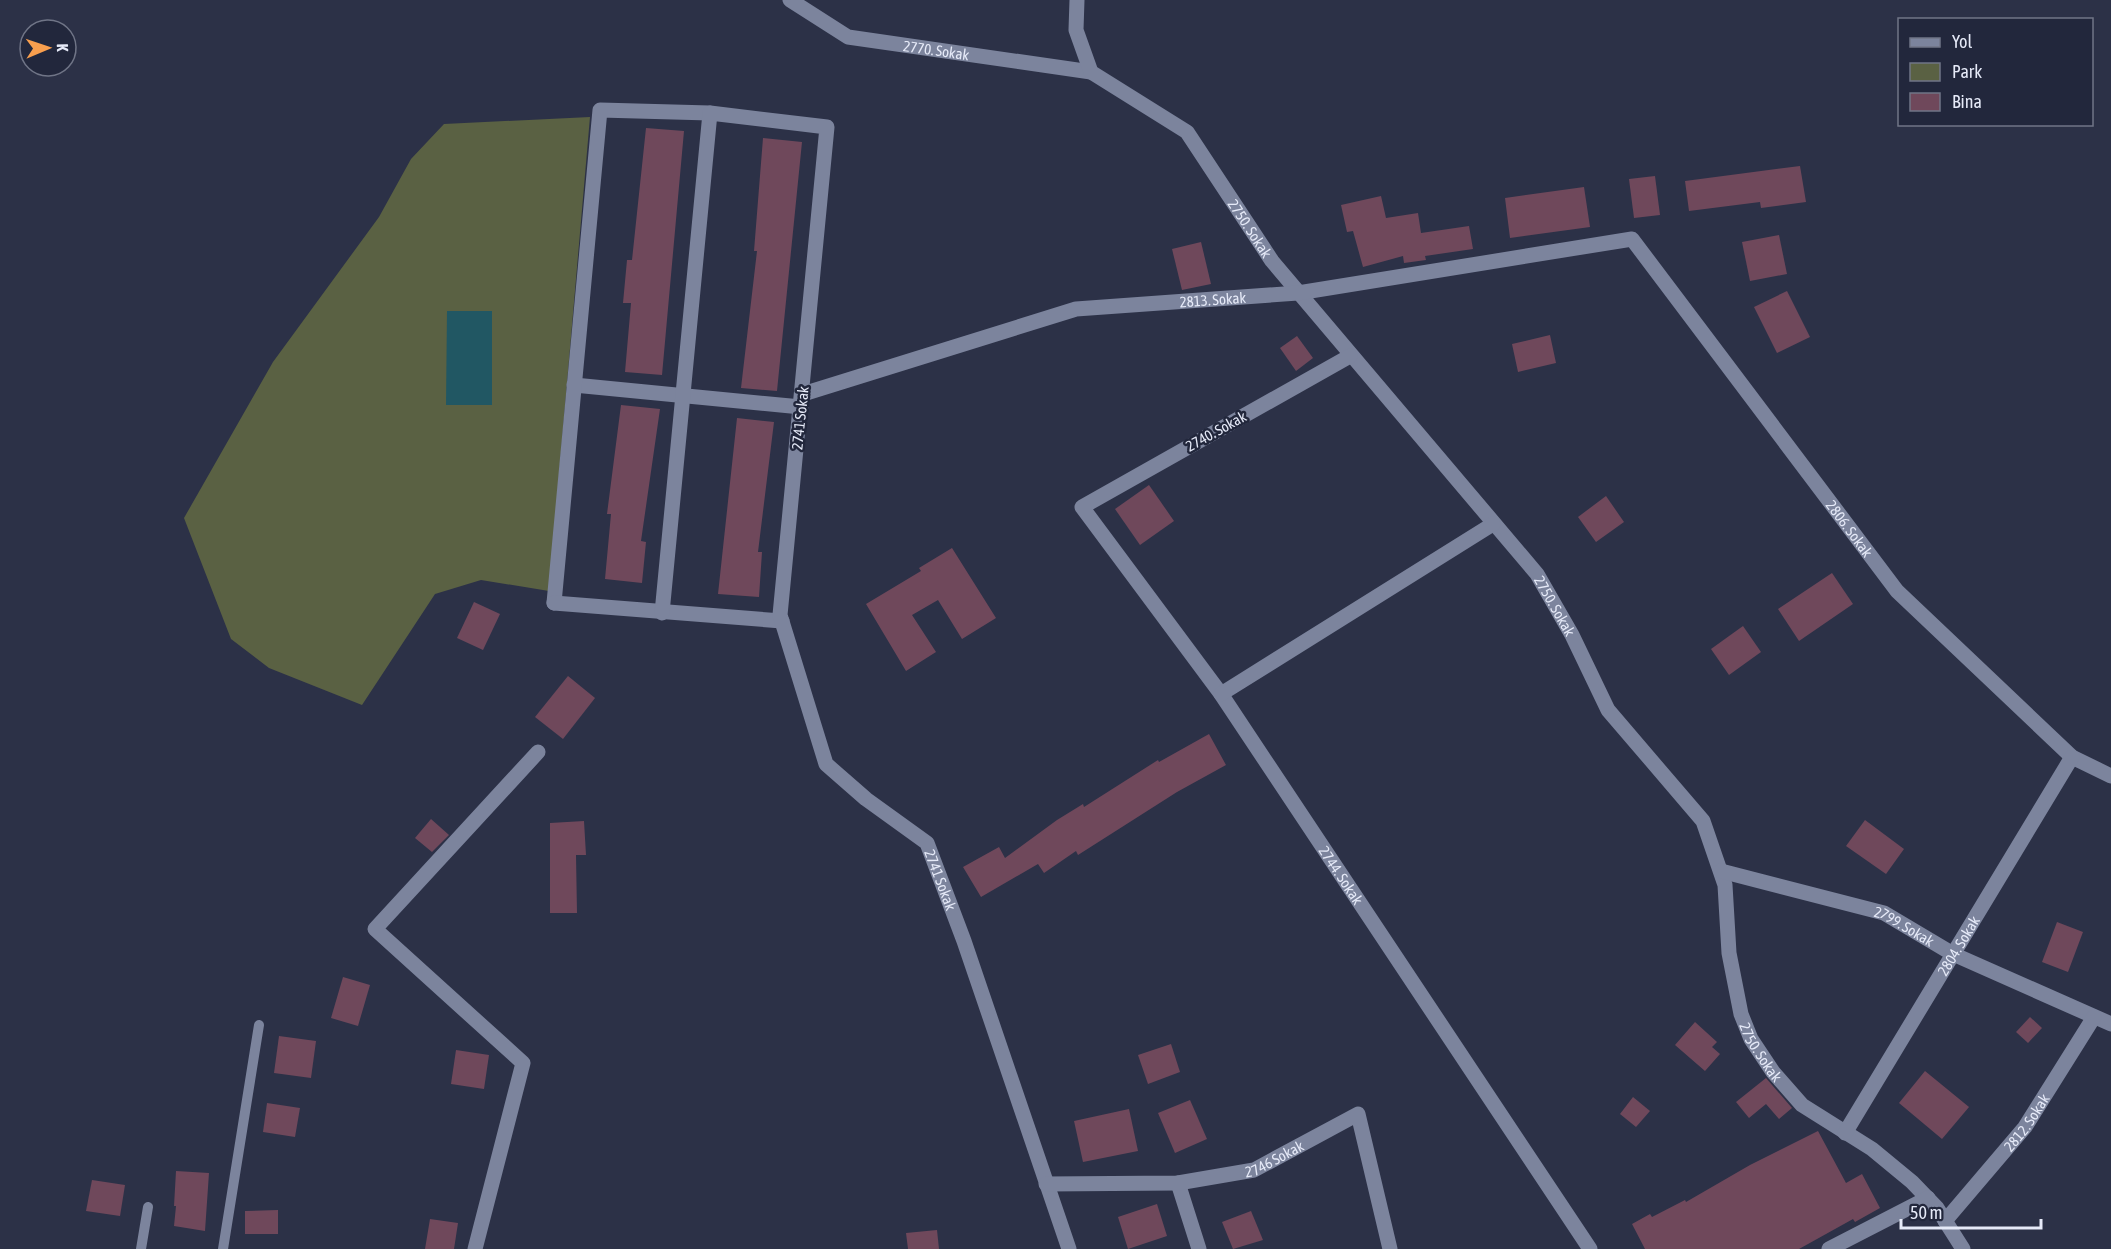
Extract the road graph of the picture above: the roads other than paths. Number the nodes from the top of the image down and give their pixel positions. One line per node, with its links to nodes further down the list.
1 (790, 0): 3 (street, 2770. Sokak)
2 (1077, 0): 3 (street)
3 (1091, 72): 6 (street, 2750. Sokak)
4 (710, 113): 8 (street); 9 (street); 10 (street, 2741 Sokak)
5 (1632, 239): 6 (street, 2813. Sokak); 17 (street, 2806. Sokak)
6 (1298, 293): 7 (street, 2750. Sokak); 10 (street, 2813. Sokak)
7 (1350, 356): 11 (street, 2740. Sokak); 12 (street, 2750. Sokak)
8 (574, 385): 9 (street); 13 (street)
9 (682, 395): 10 (street); 13 (street)
10 (802, 401): 14 (street, 2741 Sokak)
11 (1082, 507): 15 (street, 2744. Sokak)
12 (1493, 524): 15 (street); 19 (street, 2750. Sokak)
13 (662, 613): 14 (street)
14 (782, 621): 26 (street, 2741 Sokak)
15 (1221, 694): 36 (street, 2744. Sokak)
16 (538, 752): 32 (street)
17 (2072, 757): 18 (street, 2806. Sokak); 20 (street, 2804. Sokak)
18 (2111, 776)
19 (1721, 871): 20 (street, 2799. Sokak); 24 (street, 2750. Sokak)
20 (1953, 954): 21 (street, 2799. Sokak); 24 (street, 2804. Sokak)
21 (2094, 1017): 22 (street, 2799. Sokak); 29 (street, 2812. Sokak)
22 (2111, 1024)
23 (259, 1025): 31 (lane)
24 (1845, 1133): 27 (street, 2750. Sokak)
25 (1178, 1183): 26 (street, 2746 Sokak); 34 (street); 35 (street, 2746 Sokak)
26 (1046, 1184): 33 (street, 2741 Sokak)
27 (1928, 1198): 29 (street, 2750. Sokak); 37 (street)
28 (148, 1207): 30 (lane)
29 (1945, 1221): 38 (street, 2750. Sokak)
30 (141, 1249)
31 (223, 1249)
32 (475, 1249)
33 (1069, 1249)
34 (1199, 1249)
35 (1390, 1249)
36 (1590, 1249)
37 (1829, 1249)
38 (1963, 1249)

